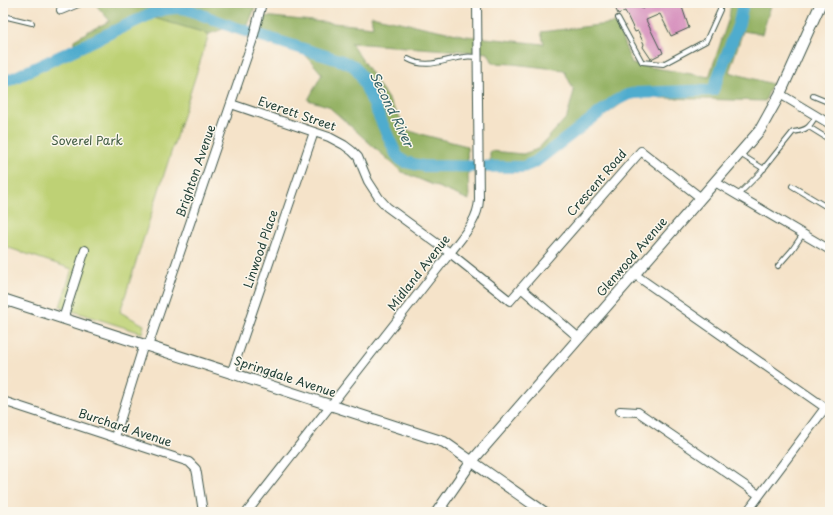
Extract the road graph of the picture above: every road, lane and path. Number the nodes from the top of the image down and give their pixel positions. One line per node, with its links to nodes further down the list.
1 (78, 3): 6 (street)
2 (262, 3): 15 (street, Brighton Avenue)
3 (477, 3): 10 (street, Midland Avenue)
4 (720, 3): 8 (lane)
5 (821, 3): 12 (street, Glenwood Avenue)
6 (61, 10)
7 (3, 16): 9 (lane)
8 (618, 18)
9 (32, 23)
10 (477, 57): 11 (lane); 31 (street, Midland Avenue)
11 (408, 59)
12 (780, 94): 16 (street); 21 (street, Glenwood Avenue)
13 (813, 96): 14 (lane)
14 (830, 103)
15 (231, 104): 19 (street, Everett Street); 38 (street, Brighton Avenue)
16 (816, 116): 17 (street); 18 (lane)
17 (830, 124)
18 (809, 127): 20 (lane); 22 (lane)
19 (314, 132): 31 (street, Everett Street); 39 (street, Linwood Place)
20 (830, 140)
21 (740, 154): 22 (lane); 23 (street, Glenwood Avenue)
22 (764, 169): 25 (lane)
23 (715, 182): 25 (street); 26 (street, Glenwood Avenue)
24 (792, 186): 27 (lane)
25 (738, 195): 28 (street)
26 (701, 198): 33 (street, Glenwood Avenue); 34 (street, Crescent Road)
27 (830, 209)
28 (803, 234): 30 (street); 32 (lane)
29 (85, 250): 36 (street)
30 (830, 250)
31 (450, 253): 34 (street, Everett Street); 41 (street, Midland Avenue)
32 (778, 266)
33 (634, 274): 37 (street, Glenwood Avenue); 42 (street)
34 (521, 288): 37 (street)
35 (3, 299): 36 (street, Springdale Avenue)
36 (63, 319): 38 (street, Springdale Avenue)
37 (579, 338): 45 (street, Glenwood Avenue)
38 (146, 345): 39 (street, Springdale Avenue); 44 (street, Brighton Avenue)
39 (232, 374): 41 (street, Springdale Avenue)
40 (3, 401): 44 (street, Burchard Avenue)
41 (331, 405): 45 (street, Springdale Avenue); 49 (street, Midland Avenue)
42 (828, 410): 46 (street)
43 (620, 411): 46 (street)
44 (115, 437): 48 (street, Burchard Avenue)
45 (472, 462): 47 (street, Glenwood Avenue); 51 (street, Springdale Avenue)
46 (759, 495): 52 (street)
47 (439, 509): 50 (lane)
48 (203, 512)
49 (247, 512)
50 (450, 512)
51 (544, 512)
52 (747, 512)

